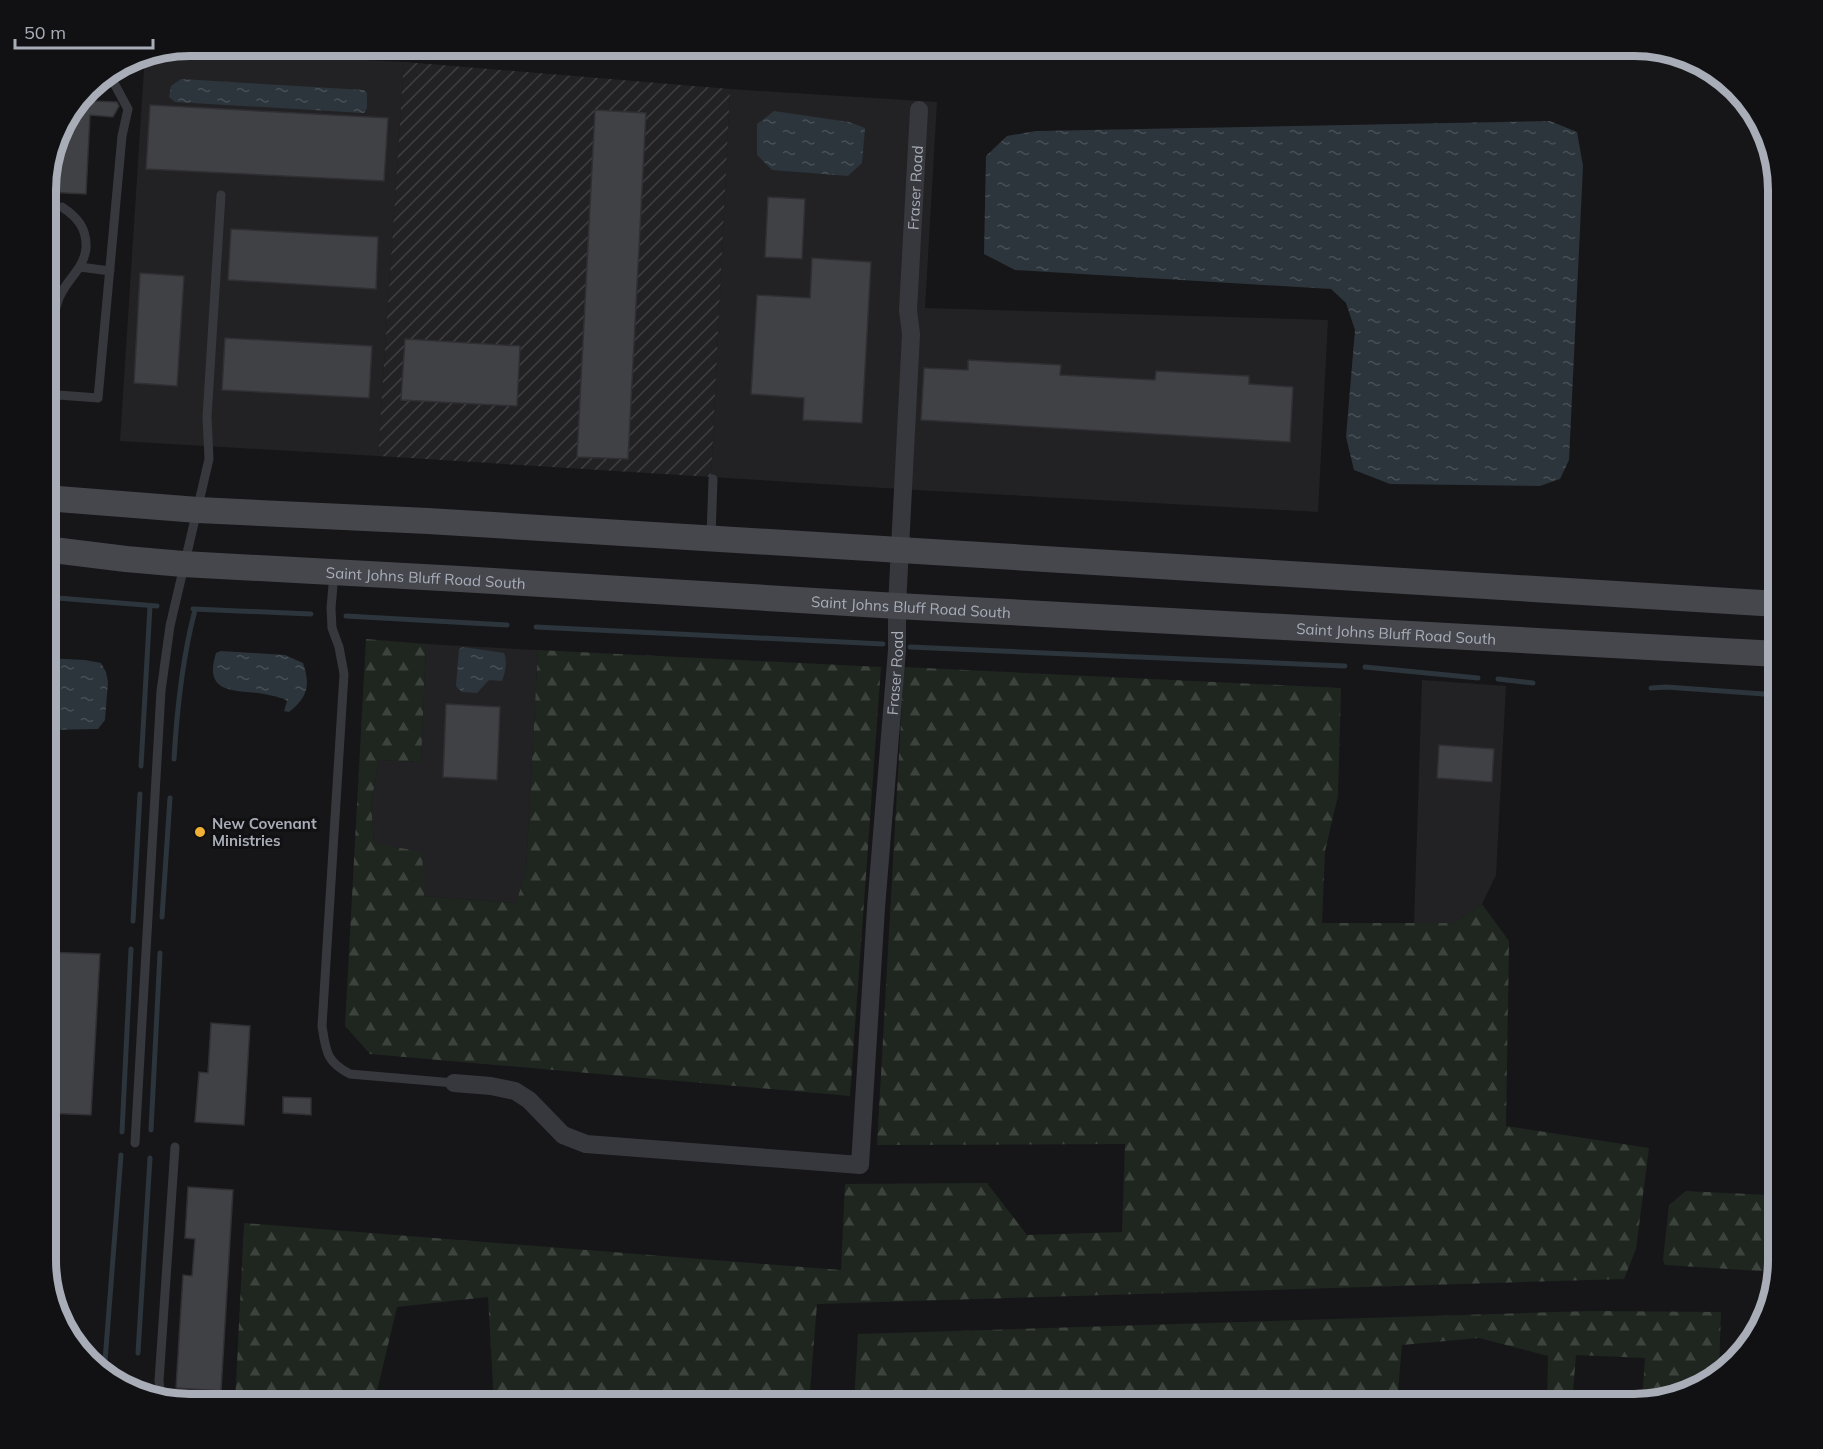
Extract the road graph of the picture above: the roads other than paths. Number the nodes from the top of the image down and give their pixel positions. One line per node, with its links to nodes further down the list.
1 (112, 80): 6 (lane)
2 (919, 110): 14 (street, Fraser Road)
3 (221, 195): 11 (lane)
4 (62, 207): 5 (lane)
5 (80, 267): 6 (lane); 7 (lane)
6 (110, 271): 8 (lane)
7 (56, 307)
8 (56, 395)
9 (713, 479): 12 (lane)
10 (56, 499): 11 (main road)
11 (198, 510): 12 (main road); 15 (lane)
12 (711, 539): 14 (main road)
13 (56, 550): 15 (main road, Saint Johns Bluff Road South)
14 (900, 551): 17 (main road); 18 (street, Fraser Road)
15 (183, 564): 16 (main road, Saint Johns Bluff Road South); 21 (lane)
16 (334, 572): 18 (main road, Saint Johns Bluff Road South); 20 (lane)
17 (1768, 603)
18 (897, 606): 19 (main road, Saint Johns Bluff Road South); 20 (street, Fraser Road)
19 (1768, 653)
20 (454, 1083)
21 (135, 1143)
22 (175, 1147): 23 (lane)
23 (160, 1390)

